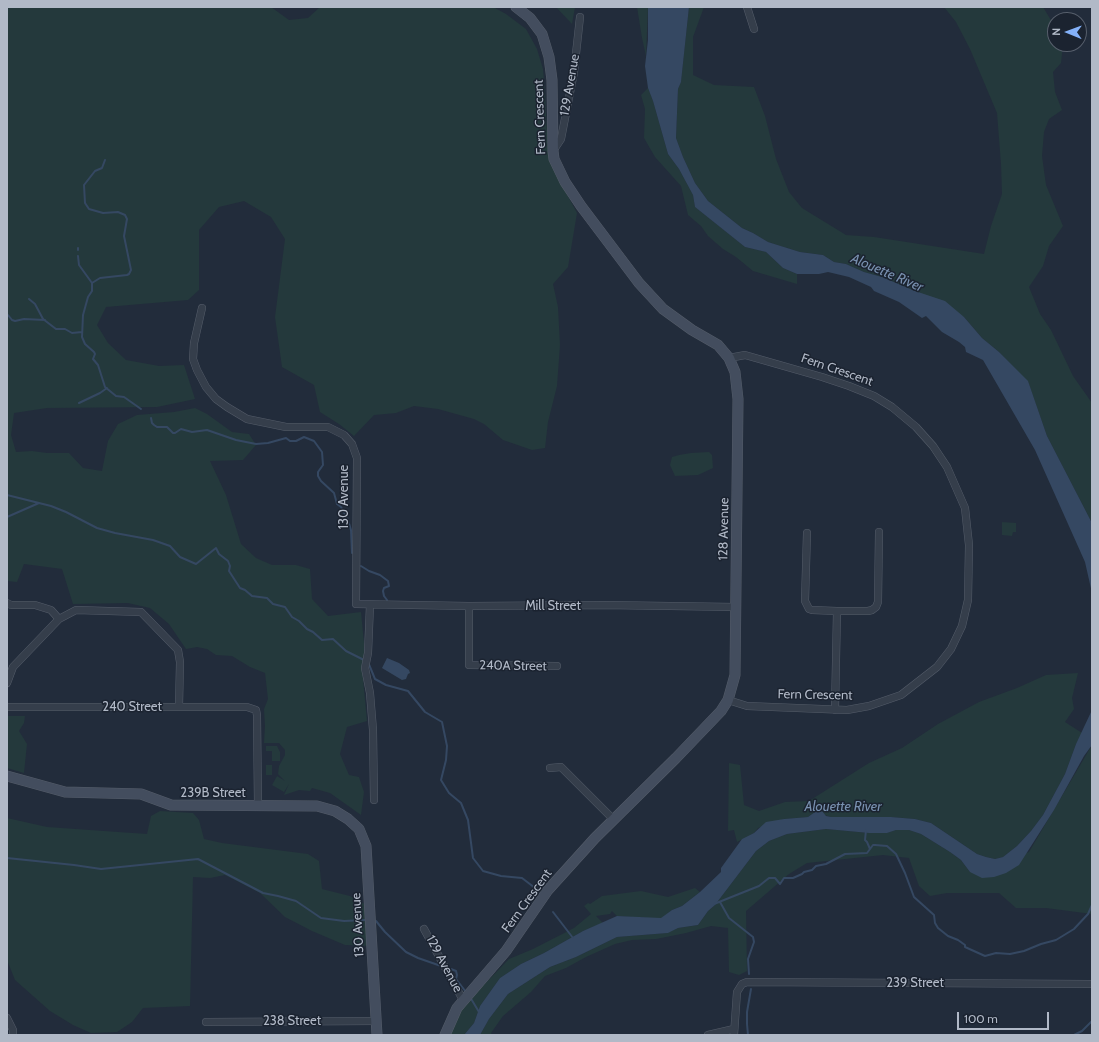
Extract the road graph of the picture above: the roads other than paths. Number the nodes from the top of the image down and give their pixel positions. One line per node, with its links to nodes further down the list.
1 (516, 7): 5 (street, Fern Crescent)
2 (748, 7): 4 (street)
3 (580, 17): 5 (street, 129 Avenue)
4 (754, 29)
5 (553, 151): 7 (street, Fern Crescent)
6 (202, 308): 11 (street, 130 Avenue)
7 (729, 358): 13 (street, 128 Avenue); 22 (street, Fern Crescent)
8 (879, 532): 14 (street)
9 (807, 533): 14 (street)
10 (7, 603): 15 (street)
11 (370, 605): 12 (street, Mill Street); 25 (street)
12 (469, 606): 13 (street, Mill Street); 16 (street, 240A Street)
13 (736, 607): 19 (street, 128 Avenue)
14 (837, 611): 22 (street)
15 (59, 618): 17 (street); 21 (street)
16 (557, 666)
17 (9, 669): 18 (street)
18 (7, 684)
19 (728, 700): 22 (street, Fern Crescent); 28 (street, Fern Crescent)
20 (7, 707): 21 (street, 240 Street)
21 (180, 707): 26 (street, 240 Street)
22 (835, 710)
23 (550, 768): 28 (street)
24 (7, 776): 26 (street, 239B Street)
25 (374, 800)
26 (258, 806): 27 (street, 239B Street)
27 (348, 819): 33 (street, 130 Avenue)
28 (614, 820): 31 (street, Fern Crescent)
29 (424, 928): 31 (street, 129 Avenue)
30 (1089, 984): 35 (street, 239 Street)
31 (466, 997): 38 (street, Fern Crescent)
32 (7, 1018): 36 (street)
33 (377, 1021): 34 (street, 238 Street); 37 (street, 130 Avenue)
34 (206, 1022)
35 (734, 1032): 39 (street)
36 (13, 1035)
37 (377, 1035)
38 (444, 1035)
39 (708, 1035)

